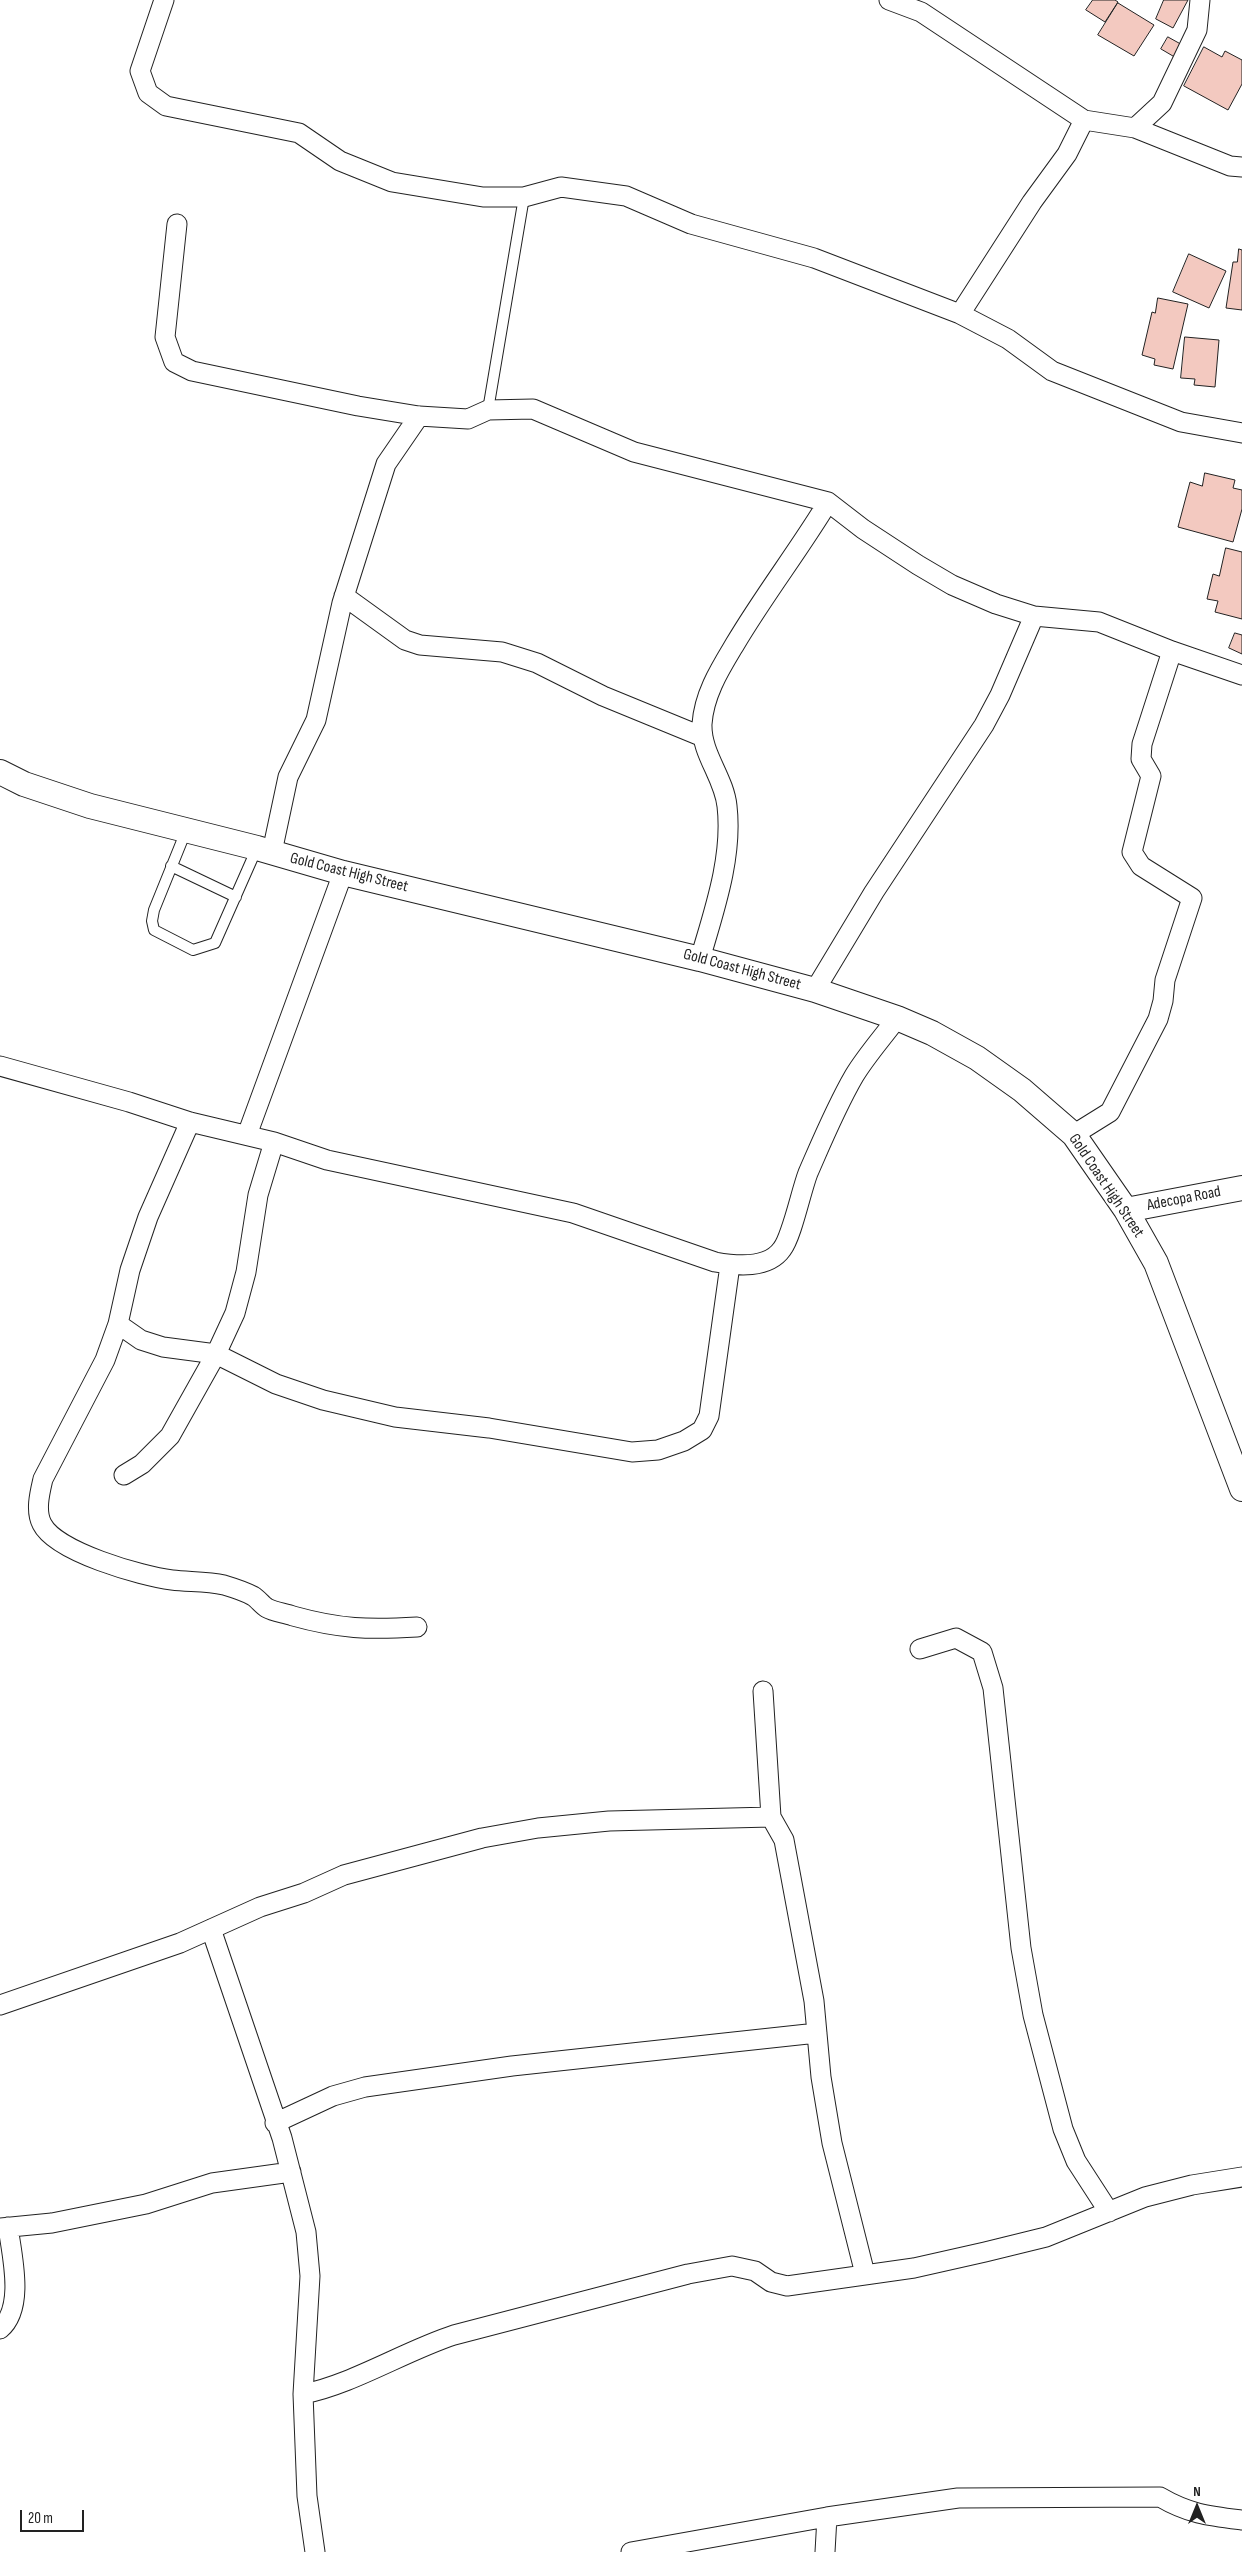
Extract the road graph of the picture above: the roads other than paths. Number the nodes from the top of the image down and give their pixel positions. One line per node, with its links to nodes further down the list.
1 (164, 0): 7 (street)
2 (889, 0): 4 (street)
3 (1200, 0): 5 (street)
4 (1084, 120): 5 (street); 9 (street)
5 (1135, 128): 6 (street)
6 (1242, 167)
7 (524, 197): 9 (street); 10 (lane)
8 (178, 224): 11 (street)
9 (960, 314): 12 (street)
10 (488, 410): 11 (street); 13 (street)
11 (419, 416): 14 (street)
12 (1242, 433)
13 (828, 502): 15 (street); 18 (street)
14 (344, 596): 18 (street); 21 (street)
15 (1034, 616): 16 (street); 26 (street)
16 (1172, 651): 17 (street); 31 (street)
17 (1242, 675)
18 (703, 737): 25 (street)
19 (0, 772): 20 (street, Gold Coast High Street)
20 (186, 831): 21 (street, Gold Coast High Street); 22 (lane)
21 (264, 850): 23 (street, Gold Coast High Street); 24 (lane)
22 (171, 866): 24 (lane); 24 (lane)
23 (343, 873): 25 (street, Gold Coast High Street); 30 (street)
24 (236, 897)
25 (700, 959): 26 (street, Gold Coast High Street)
26 (815, 990): 27 (street, Gold Coast High Street)
27 (897, 1018): 31 (street, Gold Coast High Street); 35 (street)
28 (0, 1066): 29 (street)
29 (190, 1122): 30 (street); 36 (street)
30 (247, 1134): 32 (street)
31 (1073, 1134): 34 (street, Gold Coast High Street)
32 (274, 1142): 35 (street); 37 (street)
33 (1242, 1188): 34 (street, Adecopa Road)
34 (1126, 1210): 39 (street, Gold Coast High Street)
35 (730, 1265): 37 (street)
36 (118, 1324): 37 (street); 40 (street)
37 (216, 1354): 38 (street)
38 (124, 1475)
39 (1242, 1489)
40 (417, 1627)
41 (920, 1649): 50 (street)
42 (763, 1691): 43 (street)
43 (771, 1817): 44 (street); 46 (street)
44 (211, 1929): 45 (street); 47 (street)
45 (0, 2005)
46 (817, 2033): 47 (street); 52 (street)
47 (275, 2122): 48 (street)
48 (291, 2172): 51 (street); 54 (street)
49 (1242, 2177): 50 (street)
50 (1109, 2212): 52 (street)
51 (4, 2227): 53 (street)
52 (865, 2274): 54 (street)
53 (0, 2328)
54 (303, 2394): 57 (street)
55 (827, 2517): 56 (street); 58 (street); 59 (street)
56 (1242, 2520)
57 (315, 2552)
58 (631, 2552)
59 (825, 2552)

